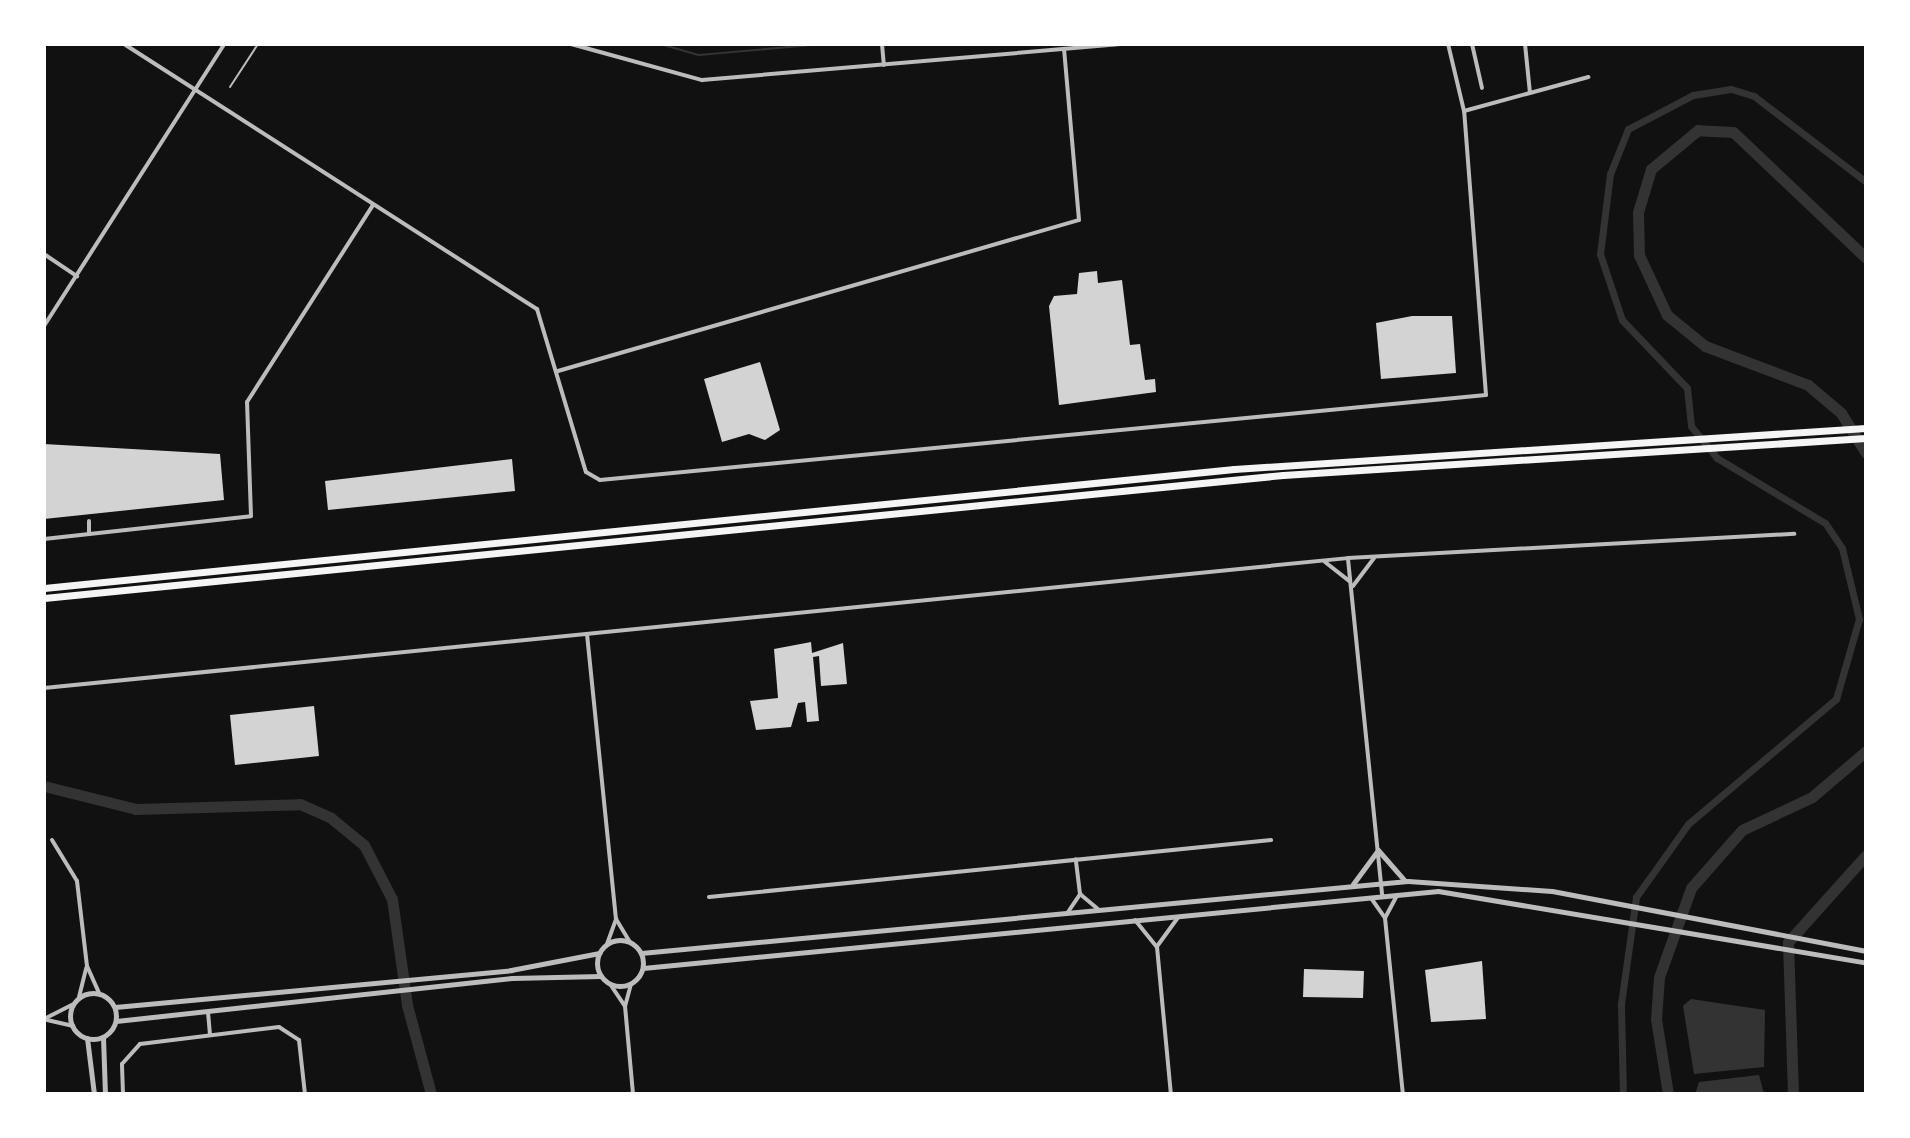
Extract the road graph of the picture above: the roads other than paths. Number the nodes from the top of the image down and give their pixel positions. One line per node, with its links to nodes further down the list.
1 (124, 44): 15 (street)
2 (224, 44): 15 (street)
3 (258, 44): 13 (lane)
4 (571, 44): 11 (street)
5 (882, 44): 11 (street)
6 (1126, 44): 10 (street)
7 (1448, 44): 17 (street)
8 (1472, 44): 14 (street)
9 (1525, 44): 16 (street)
10 (1064, 49): 11 (street); 22 (street)
11 (884, 61)
12 (1588, 77): 16 (street)
13 (230, 87)
14 (1482, 88)
15 (195, 91): 18 (street); 20 (street)
16 (1530, 93): 17 (street)
17 (1464, 111): 22 (street)
18 (373, 205): 22 (street); 26 (street)
19 (44, 254): 20 (street)
20 (77, 276): 21 (street)
21 (44, 326)
22 (558, 371)
23 (1866, 428): 33 (highway)
24 (1866, 438): 35 (highway)
25 (89, 521): 26 (street)
26 (89, 534): 28 (street)
27 (1794, 534): 29 (street)
28 (44, 539)
29 (1375, 557): 30 (street); 34 (street)
30 (1348, 558): 31 (street); 32 (street)
31 (1322, 561): 32 (street); 36 (street)
32 (1351, 583): 34 (street)
33 (44, 588)
34 (1352, 590): 40 (street)
35 (44, 598)
36 (587, 634): 37 (street); 54 (street)
37 (44, 688)
38 (52, 840): 63 (street)
39 (1271, 840): 41 (street)
40 (1378, 850): 42 (street); 43 (street); 44 (street)
41 (1076, 859): 46 (street); 49 (street)
42 (1405, 881): 43 (street); 59 (street)
43 (1381, 883): 44 (street); 47 (street)
44 (1348, 886): 50 (street)
45 (1399, 893): 47 (street); 53 (street); 62 (street)
46 (1080, 894): 50 (street); 51 (street)
47 (1382, 894): 48 (street)
48 (1369, 896): 52 (street); 53 (street)
49 (709, 897)
50 (1098, 909): 51 (street)
51 (1068, 912): 61 (street)
52 (1180, 915): 55 (street); 58 (street)
53 (1385, 918): 86 (street)
54 (616, 919): 56 (street); 57 (street)
55 (1132, 919): 58 (street); 64 (street)
56 (629, 941): 57 (street); 61 (street)
57 (607, 944): 60 (street)
58 (1157, 947): 85 (street)
59 (1866, 951)
60 (599, 953): 65 (street); 72 (street)
61 (641, 953): 64 (street)
62 (1866, 963)
63 (87, 966): 68 (street); 69 (street)
64 (643, 968): 67 (street)
65 (601, 976): 66 (street); 73 (street)
66 (610, 984): 67 (street); 71 (street)
67 (631, 984): 71 (street)
68 (99, 993): 69 (street); 72 (street)
69 (79, 997): 70 (street)
70 (72, 1005): 74 (street); 76 (street)
71 (625, 1006): 84 (street)
72 (115, 1007): 75 (street)
73 (208, 1009): 75 (street); 77 (street)
74 (44, 1019): 76 (street)
75 (116, 1021): 78 (street)
76 (73, 1026): 79 (street)
77 (210, 1034): 82 (street); 83 (street)
78 (103, 1037): 79 (street); 81 (street)
79 (87, 1038): 80 (street)
80 (94, 1094)
81 (105, 1094)
82 (123, 1094)
83 (305, 1094)
84 (633, 1094)
85 (1171, 1094)
86 (1403, 1094)

